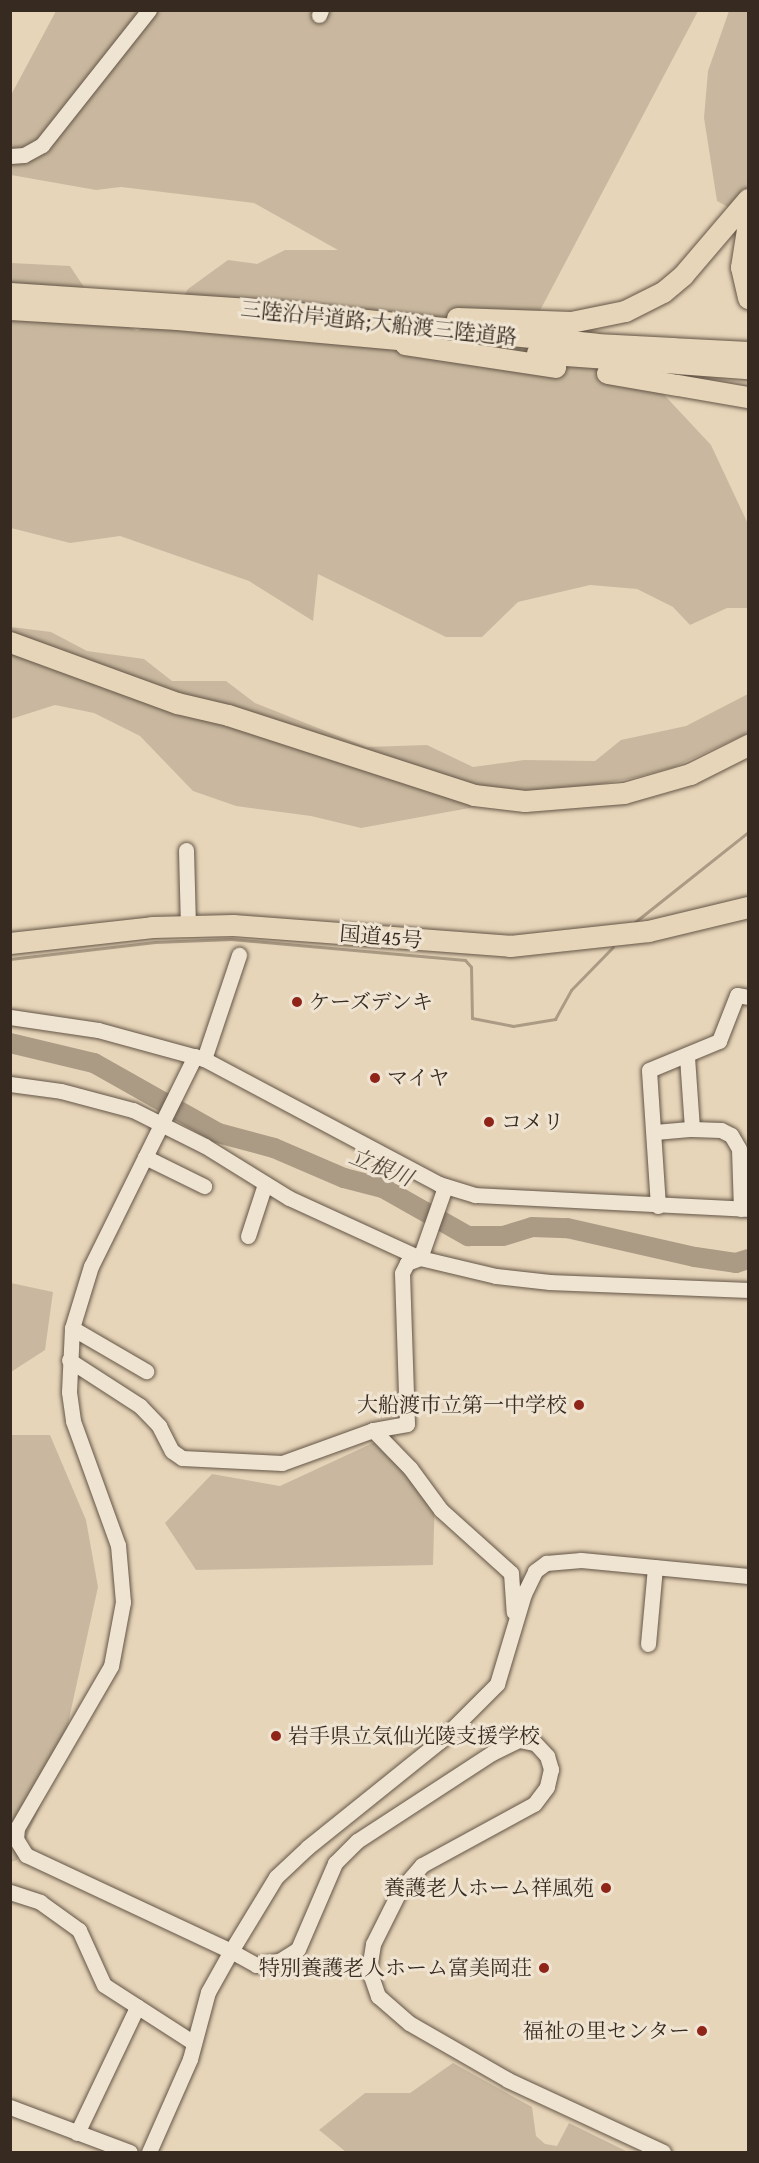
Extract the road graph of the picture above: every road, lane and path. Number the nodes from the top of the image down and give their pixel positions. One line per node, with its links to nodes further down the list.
1 (149, 10): 2 (street)
2 (10, 156)
3 (748, 199): 7 (highway)
4 (748, 224): 5 (highway)
5 (748, 298)
6 (13, 301): 7 (highway, 三陸沿岸道路;大船渡三陸道路)
7 (346, 327): 8 (highway, 三陸沿岸道路;大船渡三陸道路); 9 (highway, 三陸沿岸道路;大船渡三陸道路); 10 (highway)
8 (748, 352)
9 (748, 368)
10 (748, 396)
11 (10, 642): 12 (highway)
12 (177, 703): 13 (highway); 14 (highway)
13 (748, 745)
14 (748, 758)
15 (186, 850): 17 (street)
16 (748, 907): 17 (highway, 国道45号)
17 (188, 925): 18 (highway, 国道45号)
18 (10, 943)
19 (239, 955): 23 (street)
20 (748, 997): 22 (street)
21 (10, 1017): 23 (street)
22 (687, 1057): 26 (street); 27 (street)
23 (196, 1061): 25 (street); 31 (street)
24 (10, 1084): 25 (street)
25 (164, 1120): 28 (street); 29 (street)
26 (692, 1129): 27 (street); 33 (street)
27 (655, 1132): 32 (street)
28 (146, 1157): 30 (street); 37 (street)
29 (265, 1184): 34 (street); 35 (street)
30 (204, 1186)
31 (442, 1193): 32 (street); 35 (street)
32 (658, 1206): 33 (street)
33 (745, 1209)
34 (248, 1236)
35 (422, 1255): 36 (street); 40 (street)
36 (748, 1290)
37 (72, 1328): 38 (street); 39 (street)
38 (69, 1360): 40 (street); 45 (street)
39 (146, 1371)
40 (374, 1430): 43 (street)
41 (654, 1568): 42 (street); 43 (street); 44 (street)
42 (748, 1576)
43 (514, 1636): 47 (street)
44 (648, 1644)
45 (14, 1844): 47 (street)
46 (10, 1892): 48 (street)
47 (231, 1951): 49 (street); 54 (street)
48 (137, 2007): 49 (street); 51 (street)
49 (194, 2043): 53 (street)
50 (10, 2107): 51 (street)
51 (77, 2133): 52 (street)
52 (130, 2152)
53 (149, 2152)
54 (663, 2152)

